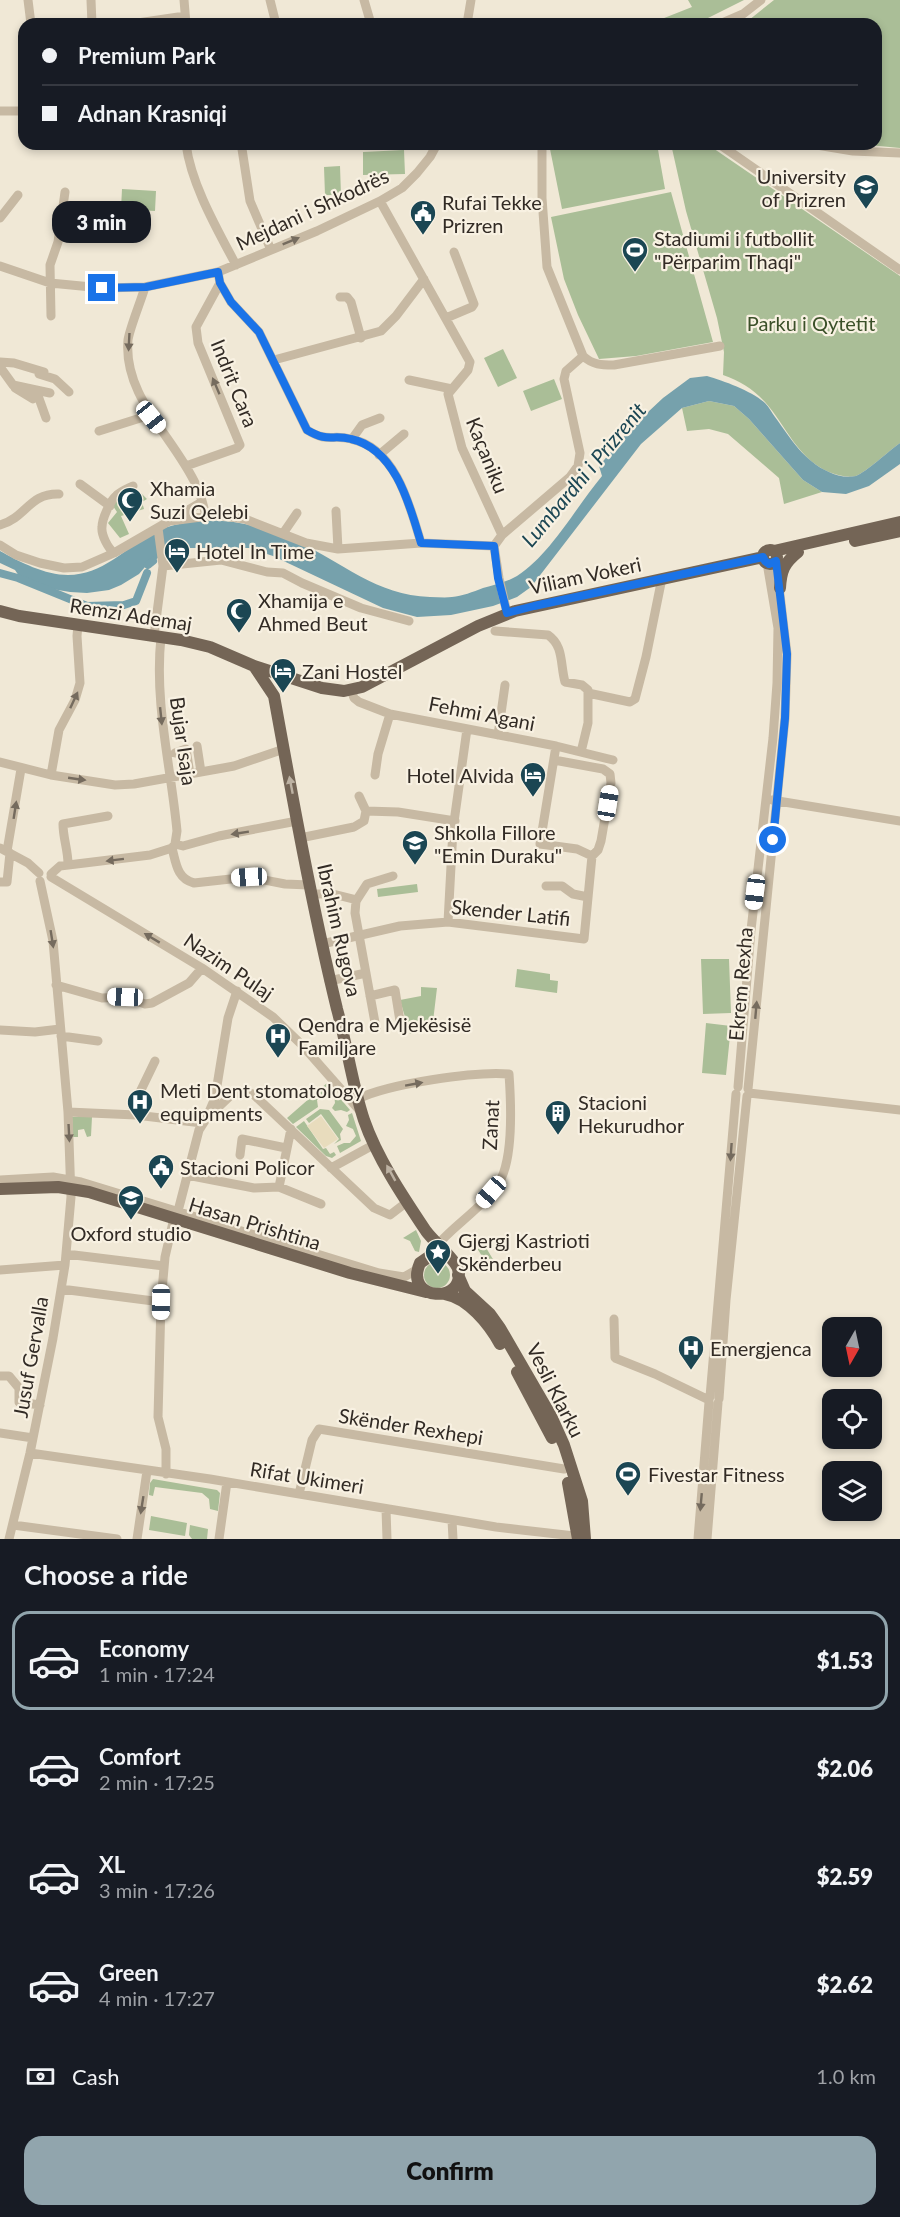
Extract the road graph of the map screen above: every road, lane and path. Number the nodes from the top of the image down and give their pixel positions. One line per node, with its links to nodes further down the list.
1 (28, 0): 8 (street)
2 (91, 0): 9 (street)
3 (184, 0): 10 (street)
4 (270, 0): 11 (street)
5 (364, 0): 12 (street)
6 (471, 0): 13 (street)
7 (761, 0): 14 (street)
8 (30, 18)
9 (92, 18)
10 (185, 18)
11 (274, 18)
12 (369, 18)
13 (468, 18)
14 (734, 18)
15 (0, 111): 16 (street)
16 (18, 111)
17 (187, 150): 30 (street)
18 (242, 150): 28 (street)
19 (434, 150): 26 (street, Mejdani i Shkodrës)
20 (542, 150): 43 (street)
21 (728, 150): 32 (street)
22 (847, 150): 23 (street)
23 (900, 153)
24 (65, 192): 35 (street)
25 (18, 195): 27 (street)
26 (380, 201): 28 (street, Mejdani i Shkodrës, one-way to 26); 34 (street)
27 (0, 218)
28 (271, 250): 30 (street, Mejdani i Shkodrës)
29 (454, 252): 40 (street)
30 (236, 265): 33 (street, Mejdani i Shkodrës)
31 (0, 266): 35 (street, Mejdani i Shkodrës)
32 (900, 270)
33 (218, 272): 36 (street); 37 (street, Mejdani i Shkodrës)
34 (424, 279): 40 (street); 41 (street)
35 (50, 283): 37 (street, Mejdani i Shkodrës); 39 (street)
36 (220, 283): 44 (street); 59 (street, Indrit Cara, one-way to 36)
37 (146, 287): 52 (street, one-way to 52)
38 (340, 297): 41 (street)
39 (51, 316)
40 (446, 318): 48 (street)
41 (361, 338): 44 (street)
42 (720, 346): 43 (street)
43 (583, 356): 74 (street)
44 (274, 360): 57 (street)
45 (0, 362): 49 (street)
46 (0, 367): 51 (street)
47 (410, 380): 48 (street)
48 (452, 389): 74 (street, Kaçaniku)
49 (69, 392)
50 (50, 393): 51 (street)
51 (35, 394): 53 (street)
52 (150, 415): 55 (street); 59 (street)
53 (46, 418)
54 (380, 418): 57 (street)
55 (99, 431)
56 (404, 434): 58 (street)
57 (352, 439): 58 (street)
58 (379, 455): 75 (street)
59 (186, 466): 63 (street)
60 (80, 484): 64 (street)
61 (133, 486): 64 (street)
62 (59, 494): 70 (street)
63 (202, 502): 67 (street); 68 (street)
64 (110, 506): 80 (street)
65 (336, 511): 78 (street)
66 (297, 513): 73 (street)
67 (206, 516): 68 (street); 73 (street)
68 (170, 521): 71 (street)
69 (900, 522): 81 (main road, Viliam Vokeri)
70 (0, 525)
71 (158, 531): 80 (street); 82 (street, Bujar Isaja)
72 (900, 531): 79 (main road, Viliam Vokeri)
73 (284, 532): 78 (street)
74 (502, 535): 77 (street)
75 (421, 543): 77 (street); 78 (street)
76 (0, 545): 80 (street)
77 (494, 546): 85 (street)
78 (338, 549)
79 (798, 552): 81 (main road, Viliam Vokeri); 84 (main road)
80 (114, 553)
81 (771, 558): 83 (main road, Viliam Vokeri); 84 (street, Ekrem Rexha); 115 (street, Ekrem Rexha)
82 (163, 564): 87 (street); 90 (street, Bujar Isaja)
83 (662, 578): 85 (main road, Viliam Vokeri); 95 (street)
84 (780, 588): 116 (street, Ekrem Rexha)
85 (506, 610): 94 (main road, Viliam Vokeri)
86 (0, 611): 88 (main road, Remzi Ademaj)
87 (409, 621)
88 (78, 625): 90 (main road, Remzi Ademaj); 112 (street, one-way to 88)
89 (495, 631): 95 (street)
90 (158, 637): 91 (main road, Remzi Ademaj); 113 (street, Bujar Isaja, one-way to 113)
91 (254, 666): 92 (main road, Viliam Vokeri); 96 (main road, Ibrahim Rugova)
92 (290, 678): 94 (main road, Viliam Vokeri); 96 (main road)
93 (505, 685): 99 (street)
94 (351, 690): 97 (street, Fehmi Agani)
95 (588, 693): 103 (street)
96 (274, 696): 102 (main road, Ibrahim Rugova)
97 (390, 714): 98 (street, Fehmi Agani); 111 (street)
98 (467, 729): 99 (street, Fehmi Agani); 120 (street)
99 (498, 735): 101 (street, Fehmi Agani)
100 (197, 746): 109 (street)
101 (556, 746): 103 (street, Fehmi Agani); 105 (street)
102 (284, 749): 109 (street); 119 (main road, Ibrahim Rugova, one-way to 102)
103 (581, 752): 106 (street, Fehmi Agani)
104 (175, 753): 110 (street)
105 (554, 760): 125 (street); 125 (street, Skender Latifi)
106 (613, 760)
107 (0, 762): 108 (street)
108 (21, 769): 112 (street); 124 (street, one-way to 108)
109 (201, 772): 110 (street)
110 (190, 774): 113 (street)
111 (375, 775)
112 (51, 776): 113 (street, one-way to 113)
113 (171, 777): 123 (street, Bujar Isaja)
114 (359, 796): 117 (street)
115 (766, 799): 116 (street); 151 (street, Ekrem Rexha)
116 (777, 801): 121 (street); 151 (street, Ekrem Rexha, one-way to 116)
117 (366, 811): 120 (street); 122 (street)
118 (108, 816): 126 (street)
119 (297, 821): 122 (main road, Ibrahim Rugova); 123 (street, one-way to 123)
120 (455, 821): 135 (street)
121 (900, 821)
122 (300, 838): 132 (main road, Ibrahim Rugova)
123 (173, 846): 126 (street, one-way to 126); 132 (street, Bujar Isaja)
124 (6, 850): 129 (street); 130 (street)
125 (592, 856): 133 (street, Skender Latifi)
126 (68, 864): 127 (street)
127 (51, 876): 129 (street); 138 (street, Nazim Pulaj, one-way to 127)
128 (393, 876): 134 (street)
129 (40, 877): 141 (street, Jusuf Gervalla, one-way to 141)
130 (0, 882)
131 (546, 886): 133 (street, Skender Latifi)
132 (310, 890): 134 (street); 137 (main road, Ibrahim Rugova)
133 (588, 897): 135 (street, Skender Latifi)
134 (357, 900): 136 (street)
135 (448, 922): 136 (street, Skender Latifi)
136 (359, 935): 137 (street, Skender Latifi); 139 (street)
137 (322, 944): 140 (main road, Ibrahim Rugova)
138 (202, 968): 141 (street); 142 (street, Nazim Pulaj)
139 (366, 973): 140 (street); 143 (street)
140 (329, 981): 153 (main road, Ibrahim Rugova)
141 (56, 985): 147 (street, Jusuf Gervalla)
142 (237, 991): 150 (street); 156 (street, Nazim Pulaj)
143 (370, 996): 144 (street); 145 (street)
144 (400, 1021)
145 (376, 1028)
146 (0, 1030): 147 (street)
147 (60, 1033): 148 (street); 155 (street, Jusuf Gervalla)
148 (98, 1041)
149 (155, 1061): 157 (street)
150 (218, 1085): 152 (street); 158 (street)
151 (744, 1092): 154 (street); 189 (street, Ekrem Rexha)
152 (236, 1093): 158 (street); 159 (street)
153 (358, 1099): 156 (main road, Ibrahim Rugova); 174 (street, Zanat, one-way to 174)
154 (900, 1110)
155 (68, 1112): 157 (street); 166 (street, Jusuf Gervalla, one-way to 166)
156 (362, 1114): 160 (main road, Ibrahim Rugova)
157 (136, 1115): 158 (street)
158 (204, 1121): 164 (street)
159 (291, 1129): 161 (street); 163 (street)
160 (375, 1144): 163 (street); 170 (main road, Ibrahim Rugova, one-way to 160)
161 (286, 1149): 162 (street); 167 (street)
162 (240, 1155)
163 (331, 1168): 170 (street)
164 (187, 1175): 167 (street); 173 (street)
165 (0, 1180): 166 (street)
166 (71, 1184): 168 (main road); 169 (main road, Hasan Prishtina); 172 (street, Jusuf Gervalla); 173 (street, Hasan Prishtina)
167 (279, 1187): 171 (street)
168 (0, 1189)
169 (89, 1192): 172 (street); 173 (main road, Hasan Prishtina)
170 (407, 1202): 174 (main road, Ibrahim Rugova)
171 (321, 1204)
172 (70, 1207): 175 (street, Jusuf Gervalla)
173 (176, 1214): 179 (street); 180 (street, Hasan Prishtina); 184 (main road, Hasan Prishtina)
174 (437, 1245): 176 (street, Zanat); 177 (main road, Ibrahim Rugova)
175 (66, 1254): 178 (street, Jusuf Gervalla); 179 (street)
176 (429, 1256): 177 (main road); 180 (main road)
177 (447, 1256): 182 (main road)
178 (65, 1265): 181 (street); 183 (street, Jusuf Gervalla)
179 (164, 1266): 186 (street)
180 (418, 1269): 184 (main road)
181 (0, 1270)
182 (458, 1275): 185 (main road); 204 (main road, Vesli Klarku)
183 (61, 1289): 186 (street); 190 (street, Jusuf Gervalla)
184 (427, 1292): 185 (main road)
185 (445, 1294): 194 (main road, Vesli Klarku)
186 (161, 1302): 196 (street)
187 (614, 1319): 189 (street)
188 (0, 1376): 190 (street)
189 (713, 1400): 211 (street, Ekrem Rexha, one-way to 211); 212 (street, Ekrem Rexha)
190 (40, 1405): 192 (street, Jusuf Gervalla)
191 (0, 1433): 192 (street)
192 (33, 1438): 193 (street, Jusuf Gervalla)
193 (30, 1453): 195 (street, Rifat Ukimeri); 201 (street, Jusuf Gervalla)
194 (564, 1469): 198 (street, Skënder Rexhepi); 204 (main road, Vesli Klarku)
195 (147, 1471): 196 (street, Rifat Ukimeri); 207 (street, one-way to 207)
196 (166, 1474): 197 (street, Rifat Ukimeri)
197 (227, 1482): 198 (street, Rifat Ukimeri); 208 (street)
198 (299, 1494): 199 (street, Rifat Ukimeri)
199 (386, 1509): 200 (street, Rifat Ukimeri); 209 (street)
200 (452, 1520): 202 (street, Rifat Ukimeri); 210 (street)
201 (13, 1525): 203 (street); 205 (street, Jusuf Gervalla)
202 (520, 1534): 204 (street, Rifat Ukimeri)
203 (69, 1536): 206 (street)
204 (581, 1538)
205 (9, 1539)
206 (117, 1539)
207 (136, 1539)
208 (219, 1539)
209 (387, 1539)
210 (453, 1539)
211 (698, 1539)
212 (707, 1539)

